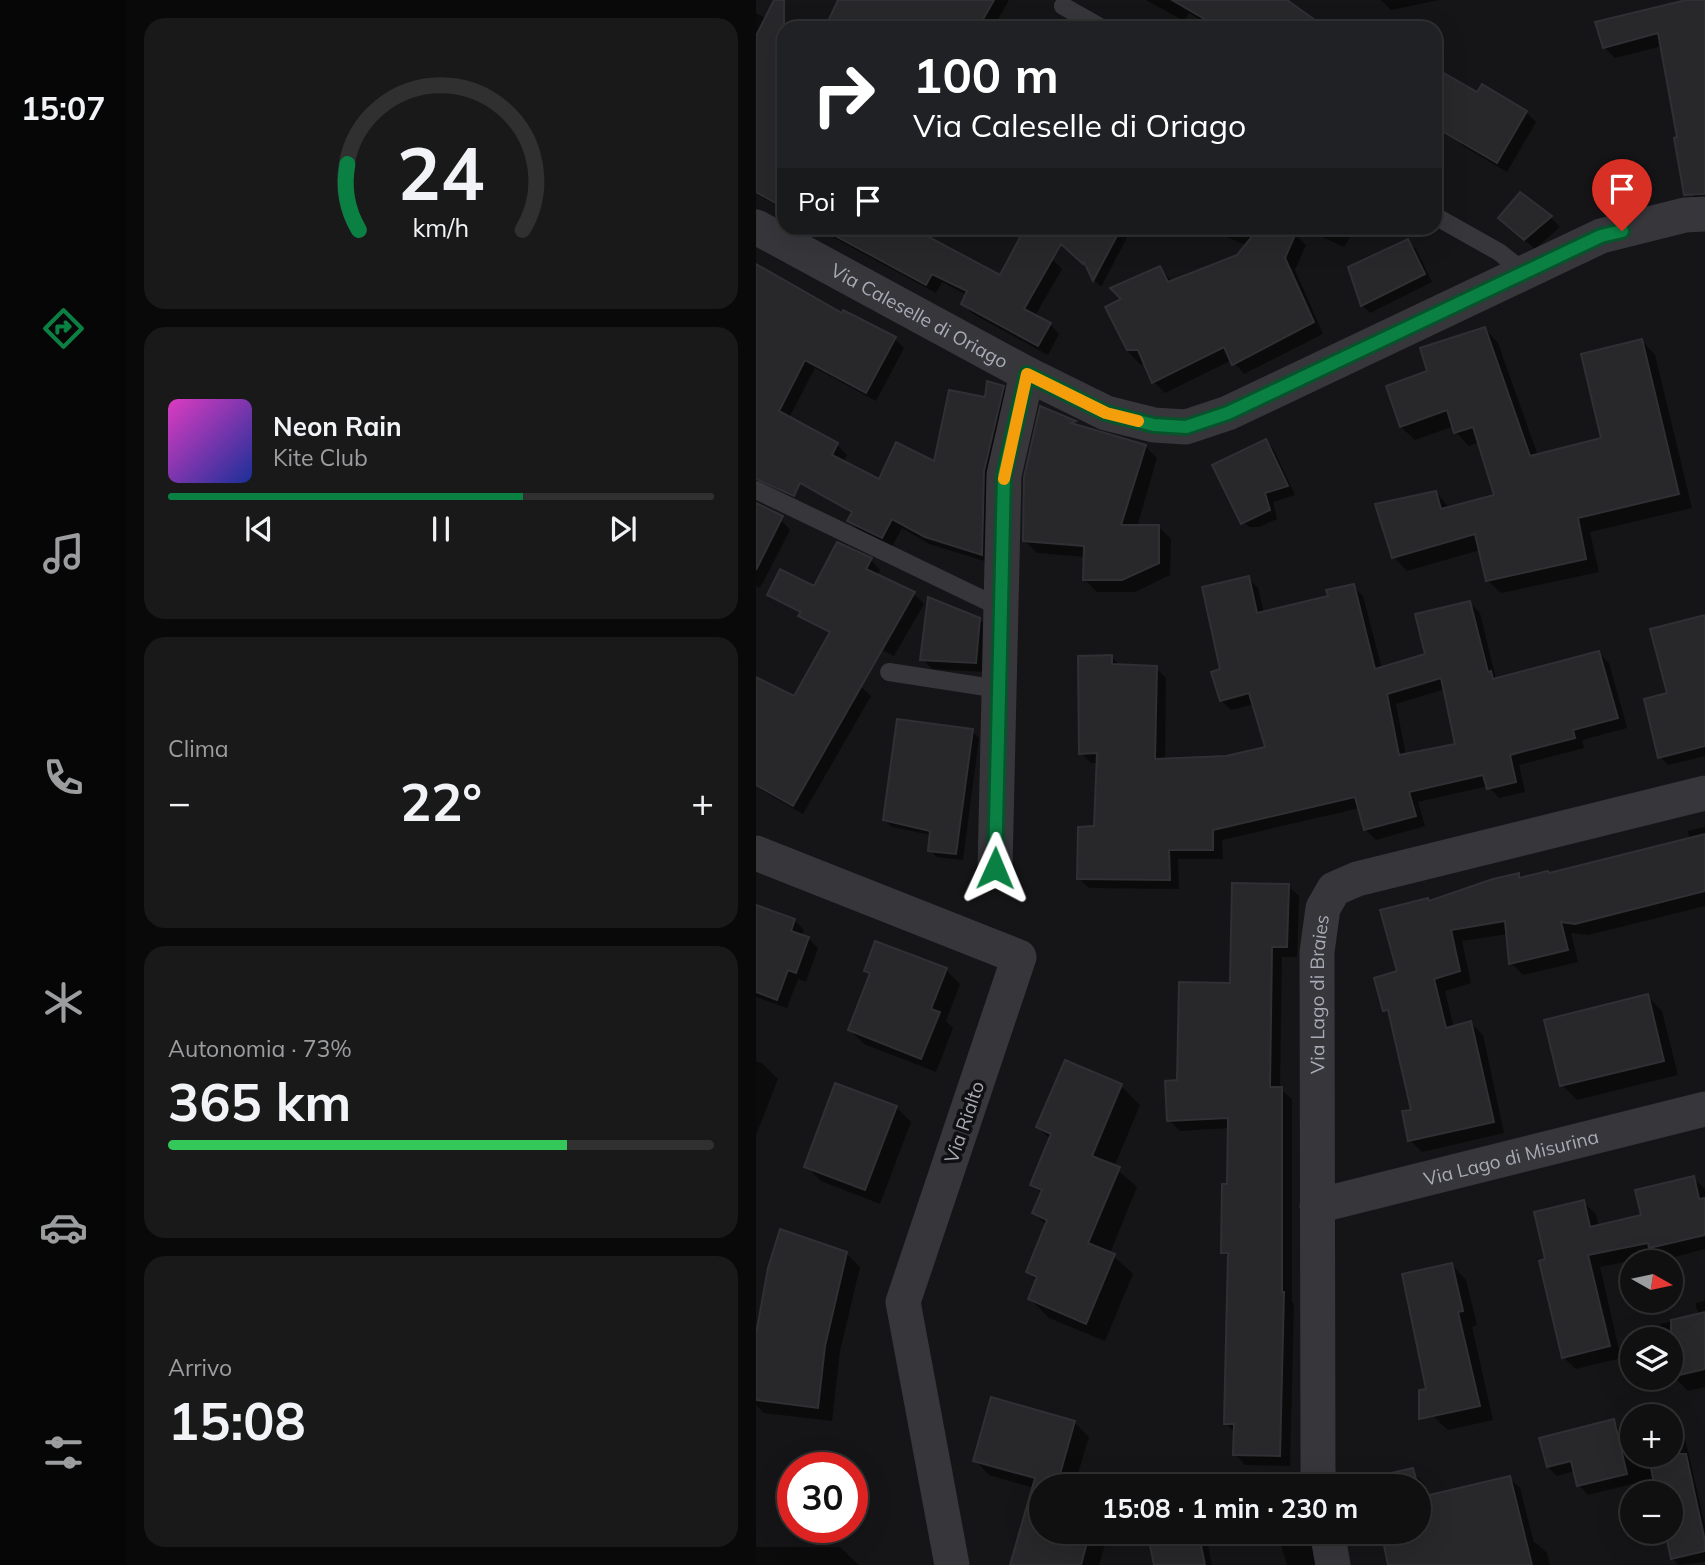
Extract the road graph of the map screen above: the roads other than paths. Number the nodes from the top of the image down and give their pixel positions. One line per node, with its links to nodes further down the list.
1 (1063, 6): 2 (lane)
2 (1090, 21)
3 (1705, 214): 6 (street, Via Caleselle di Oriago)
4 (1442, 220): 6 (lane)
5 (756, 228): 7 (street, Via Caleselle di Oriago)
6 (1524, 272): 7 (street, Via Caleselle di Oriago)
7 (1027, 374): 9 (street)
8 (756, 490): 9 (lane)
9 (1001, 608): 11 (street)
10 (890, 672): 11 (lane)
11 (999, 688): 14 (street)
12 (1705, 793): 16 (street, Via Lago di Braies)
13 (756, 853): 19 (street, Via Rialto)
14 (995, 868)
15 (1705, 1109): 16 (street, Via Lago di Misurina)
16 (1317, 1206): 17 (street, Via Lago di Braies)
17 (1318, 1474)
18 (1329, 1544): 20 (street)
19 (952, 1565)
20 (1333, 1565)

